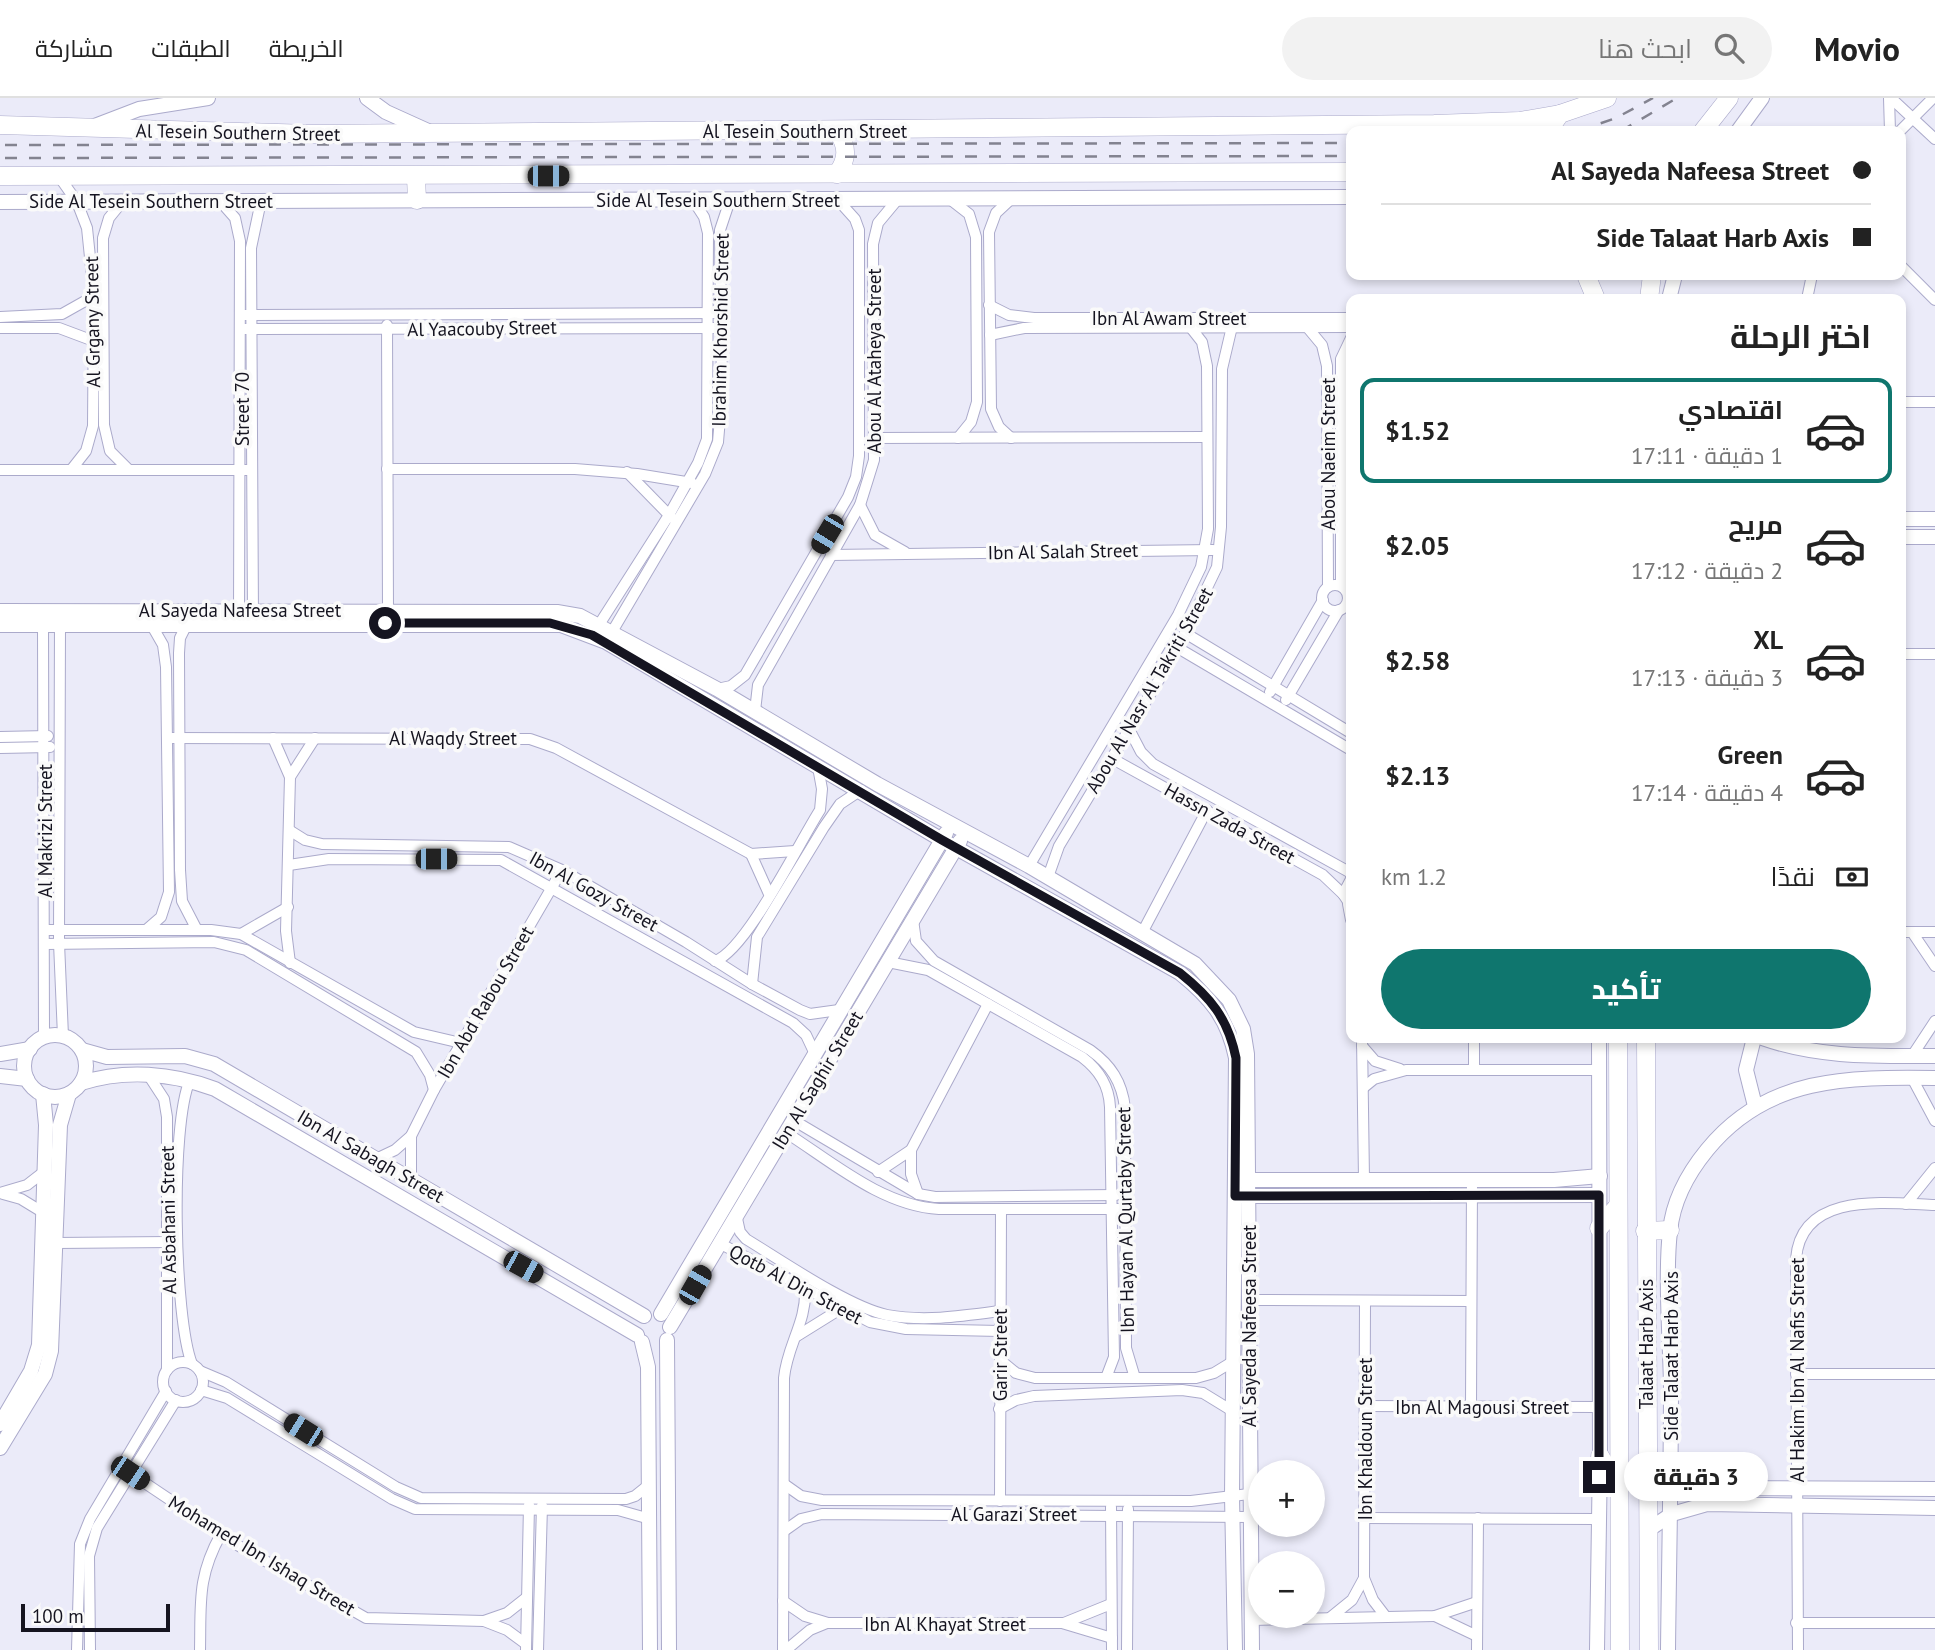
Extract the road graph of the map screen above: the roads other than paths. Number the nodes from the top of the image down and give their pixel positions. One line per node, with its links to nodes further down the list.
1 (208, 98): 17 (street)
2 (367, 98): 20 (street)
3 (1606, 98): 8 (main road, Al Tesein Southern Street)
4 (1729, 98): 13 (main road)
5 (1762, 98): 14 (street)
6 (1890, 98): 9 (street); 15 (street)
7 (1933, 98): 9 (street)
8 (1560, 114): 11 (main road, Al Tesein Southern Street); 12 (main road)
9 (1913, 118): 16 (street); 21 (street)
10 (0, 125): 17 (main road, Al Tesein Southern Street)
11 (1462, 126)
12 (1552, 126)
13 (1707, 126)
14 (1742, 126)
15 (1890, 126)
16 (1904, 126)
17 (90, 128): 20 (main road, Al Tesein Southern Street)
18 (1346, 128): 19 (main road, Al Tesein Southern Street)
19 (837, 131): 20 (main road, Al Tesein Southern Street); 23 (main road)
20 (433, 133)
21 (1935, 139)
22 (1346, 172): 23 (main road)
23 (837, 174): 26 (main road)
24 (58, 175): 25 (main road); 26 (main road); 38 (street, Al Grgany Street)
25 (0, 176)
26 (416, 177): 32 (main road)
27 (1346, 197): 31 (street, Side Al Tesein Southern Street)
28 (837, 199): 29 (street, Side Al Tesein Southern Street); 34 (street, Side Al Tesein Southern Street); 105 (street, Abou Al Ataheya Street)
29 (898, 199): 30 (street, Side Al Tesein Southern Street); 65 (street, Abou Al Ataheya Street)
30 (949, 199): 31 (street, Side Al Tesein Southern Street); 66 (street)
31 (1011, 199): 43 (street)
32 (417, 200): 33 (street, Side Al Tesein Southern Street); 36 (street, Side Al Tesein Southern Street)
33 (693, 200): 34 (street, Side Al Tesein Southern Street); 45 (street, Ibrahim Khorshid Street)
34 (730, 200): 44 (street, Ibrahim Khorshid Street)
35 (220, 201): 36 (street, Side Al Tesein Southern Street); 39 (street, Side Al Tesein Southern Street); 46 (street, Street 70)
36 (261, 201): 46 (street, Street 70)
37 (0, 202): 38 (street, Side Al Tesein Southern Street)
38 (77, 202): 39 (street, Side Al Tesein Southern Street); 41 (street, Al Grgany Street)
39 (122, 202): 60 (street, Al Grgany Street)
40 (1906, 271): 42 (street)
41 (94, 296): 48 (street); 60 (street, Al Grgany Street)
42 (1935, 300)
43 (989, 305): 50 (street, Ibn Al Awam Street); 59 (street)
44 (721, 313): 45 (street, Al Yaacouby Street); 55 (street, Ibrahim Khorshid Street)
45 (708, 314): 47 (street, Al Yaacouby Street); 51 (street, Ibrahim Khorshid Street)
46 (246, 315): 47 (street, Al Yaacouby Street); 57 (street, Street 70)
47 (387, 316): 58 (street)
48 (0, 317)
49 (1346, 318): 50 (street, Ibn Al Awam Street)
50 (1234, 323): 52 (street, Ibn Al Awam Street); 56 (street, Ibn Al Awam Street); 83 (street, Abou Al Nasr Al Takriti Street)
51 (708, 327): 55 (street, Al Yaacouby Street); 58 (street, Al Yaacouby Street); 68 (street, Ibrahim Khorshid Street)
52 (1307, 327): 53 (street, Ibn Al Awam Street); 87 (street, Abou Naeim Street)
53 (1346, 327)
54 (0, 328): 60 (street)
55 (722, 328): 68 (street, Ibrahim Khorshid Street)
56 (1191, 328): 59 (street, Ibn Al Awam Street); 64 (street, Abou Al Nasr Al Takriti Street)
57 (246, 329): 58 (street, Al Yaacouby Street); 73 (street, Street 70)
58 (387, 330): 69 (street)
59 (990, 335): 67 (street)
60 (99, 343): 71 (street, Al Grgany Street); 72 (street, Al Grgany Street)
61 (1346, 350): 86 (street, Abou Naeim Street)
62 (1906, 402): 63 (street)
63 (1935, 402)
64 (1207, 437): 67 (street); 82 (street, Abou Al Nasr Al Takriti Street)
65 (875, 438): 66 (street); 76 (street, Abou Al Ataheya Street)
66 (958, 438): 67 (street)
67 (1010, 438)
68 (712, 440): 75 (street, Ibrahim Khorshid Street)
69 (387, 469): 74 (street); 91 (street)
70 (0, 470): 71 (street)
71 (71, 470): 72 (street)
72 (129, 470): 73 (street)
73 (247, 470): 93 (street, Street 70)
74 (627, 472): 75 (street); 77 (street)
75 (692, 483): 77 (street, Ibrahim Khorshid Street)
76 (860, 505): 84 (street, Ibn Al Salah Street); 85 (street, Abou Al Ataheya Street)
77 (672, 518): 99 (street, Ibrahim Khorshid Street)
78 (1906, 519): 79 (street)
79 (1935, 519)
80 (1906, 537): 81 (street)
81 (1935, 537)
82 (1207, 550): 83 (street, Ibn Al Salah Street); 84 (street, Ibn Al Salah Street); 135 (street, Abou Al Nasr Al Takriti Street)
83 (1220, 550): 100 (street, Abou Al Nasr Al Takriti Street)
84 (907, 553): 85 (street, Ibn Al Salah Street)
85 (831, 555): 109 (street, Abou Al Ataheya Street)
86 (1341, 586): 87 (street); 88 (street)
87 (1328, 587): 89 (street)
88 (1346, 592)
89 (1323, 600): 90 (street); 104 (street)
90 (1346, 605): 106 (street)
91 (388, 610): 93 (street, Al Sayeda Nafeesa Street); 99 (street, Al Sayeda Nafeesa Street)
92 (0, 611): 93 (street, Al Sayeda Nafeesa Street)
93 (246, 616): 96 (street, Al Sayeda Nafeesa Street); 99 (street, Al Sayeda Nafeesa Street)
94 (60, 624): 95 (street, Al Sayeda Nafeesa Street); 98 (street, Al Sayeda Nafeesa Street); 116 (street, Al Makrizi Street)
95 (150, 624): 96 (street, Al Sayeda Nafeesa Street); 113 (street)
96 (187, 624): 113 (street)
97 (0, 625): 98 (street, Al Sayeda Nafeesa Street)
98 (43, 625): 117 (street, Al Makrizi Street)
99 (603, 633): 105 (street, Al Sayeda Nafeesa Street); 121 (street, Al Sayeda Nafeesa Street)
100 (1185, 633): 101 (street, Abou Al Nasr Al Takriti Street); 104 (street)
101 (1178, 648): 107 (street); 110 (street, Abou Al Nasr Al Takriti Street)
102 (1906, 654): 103 (street)
103 (1935, 654)
104 (1272, 687): 106 (street); 107 (street)
105 (717, 689): 109 (street, Al Sayeda Nafeesa Street)
106 (1289, 695): 108 (street); 111 (street)
107 (1267, 700): 108 (street)
108 (1281, 708): 118 (street)
109 (755, 711): 126 (street, Al Sayeda Nafeesa Street)
110 (1129, 729): 120 (street, Abou Al Nasr Al Takriti Street); 137 (street, Hassn Zada Street)
111 (1346, 730)
112 (0, 737): 117 (street)
113 (174, 738): 114 (street, Al Waqdy Street); 146 (street); 147 (street)
114 (273, 738): 115 (street, Al Waqdy Street); 122 (street)
115 (315, 738): 122 (street); 133 (street, Al Waqdy Street)
116 (58, 741): 117 (street); 145 (street, Al Makrizi Street)
117 (44, 742): 119 (street); 144 (street, Al Makrizi Street)
118 (1346, 747)
119 (0, 748)
120 (1111, 758): 124 (street, Hassn Zada Street); 138 (street, Abou Al Nasr Al Takriti Street)
121 (818, 767): 123 (street, Al Sayeda Nafeesa Street); 125 (street)
122 (290, 777): 128 (street)
123 (861, 790): 127 (street); 130 (street, Al Sayeda Nafeesa Street)
124 (1207, 810): 141 (street, Hassn Zada Street); 149 (street)
125 (813, 820): 127 (street); 132 (street)
126 (951, 826): 129 (street, Al Sayeda Nafeesa Street); 130 (street, Ibn Al Saghir Street)
127 (824, 827): 153 (street)
128 (289, 830): 134 (street); 136 (street, Ibn Al Gozy Street)
129 (965, 834): 131 (street, Ibn Al Saghir Street); 135 (street, Al Sayeda Nafeesa Street)
130 (942, 840): 131 (street, Al Sayeda Nafeesa Street); 164 (street, Ibn Al Saghir Street)
131 (956, 848): 143 (street, Ibn Al Saghir Street); 212 (street, Al Sayeda Nafeesa Street)
132 (795, 851): 133 (street); 140 (street)
133 (751, 854): 140 (street)
134 (289, 865): 139 (street, Ibn Al Gozy Street); 142 (street)
135 (1029, 866): 138 (street, Al Sayeda Nafeesa Street)
136 (562, 870): 139 (street, Ibn Abd Rabou Street); 157 (street, Ibn Al Gozy Street)
137 (1346, 870)
138 (1048, 877): 149 (street, Al Sayeda Nafeesa Street)
139 (552, 887): 168 (street, Ibn Abd Rabou Street); 180 (street, Ibn Al Gozy Street)
140 (769, 894): 153 (street)
141 (1346, 899)
142 (288, 907): 152 (street); 159 (street)
143 (913, 920): 158 (street, Ibn Al Saghir Street); 160 (street, Ibn Hayan Al Qurtaby Street)
144 (46, 930): 145 (street); 156 (street, Al Makrizi Street)
145 (59, 930): 146 (street); 154 (street, Al Makrizi Street)
146 (146, 930): 147 (street)
147 (197, 930): 148 (street)
148 (220, 931): 152 (street); 155 (street)
149 (1143, 931): 212 (street, Al Sayeda Nafeesa Street)
150 (1906, 932): 151 (street); 161 (street)
151 (1935, 932)
152 (241, 934): 159 (street)
153 (752, 934): 157 (street); 162 (street)
154 (59, 943): 155 (street); 156 (street); 166 (street, Al Makrizi Street)
155 (219, 943): 197 (street)
156 (46, 944): 167 (street, Al Makrizi Street)
157 (715, 961): 162 (street, Ibn Al Gozy Street)
158 (888, 961): 160 (street, Ibn Hayan Al Qurtaby Street); 202 (street, Ibn Al Saghir Street)
159 (290, 963): 168 (street)
160 (931, 965): 163 (street, Ibn Hayan Al Qurtaby Street); 219 (street, Ibn Hayan Al Qurtaby Street)
161 (1935, 966)
162 (752, 984): 164 (street, Ibn Al Gozy Street)
163 (988, 1004): 204 (street); 218 (street, Ibn Hayan Al Qurtaby Street)
164 (839, 1010): 180 (street, Ibn Al Saghir Street)
165 (1935, 1021): 182 (street)
166 (63, 1036): 167 (street); 179 (street)
167 (44, 1037): 178 (street)
168 (461, 1043): 197 (street, Ibn Abd Rabou Street)
169 (1362, 1043): 196 (street)
170 (1363, 1043): 184 (street)
171 (1474, 1043): 185 (street)
172 (1599, 1043): 186 (street)
173 (1618, 1043): 174 (main road); 194 (main road, Talaat Harb Axis)
174 (1645, 1043)
175 (1646, 1043): 195 (main road, Talaat Harb Axis)
176 (1753, 1043): 200 (street)
177 (1778, 1043): 182 (street)
178 (30, 1049): 181 (street); 191 (street)
179 (82, 1050): 193 (street); 205 (street, Ibn Al Sabagh Street)
180 (814, 1052): 242 (street, Ibn Al Saghir Street)
181 (0, 1054)
182 (1912, 1056): 183 (street)
183 (1935, 1056)
184 (1406, 1070): 185 (street); 196 (street)
185 (1474, 1070): 186 (street)
186 (1599, 1070): 209 (street)
187 (0, 1076): 191 (street)
188 (149, 1076): 192 (street, Ibn Al Sabagh Street); 193 (street, Ibn Al Sabagh Street); 233 (street, Al Asbahani Street)
189 (1912, 1078): 190 (street, Side Talaat Harb Axis); 200 (street, Side Talaat Harb Axis); 201 (street)
190 (1935, 1078)
191 (27, 1079): 198 (street)
192 (190, 1080): 247 (street, Ibn Al Sabagh Street); 250 (street, Al Asbahani Street)
193 (81, 1083): 199 (street)
194 (1617, 1086): 195 (main road); 224 (main road, Talaat Harb Axis)
195 (1646, 1087): 232 (main road, Talaat Harb Axis)
196 (1363, 1088): 213 (street)
197 (434, 1090): 203 (street, Ibn Abd Rabou Street)
198 (43, 1094): 199 (street); 207 (street)
199 (69, 1094): 234 (street)
200 (1755, 1106): 231 (street, Side Talaat Harb Axis)
201 (1935, 1121)
202 (789, 1126): 208 (street); 215 (street); 229 (street, Ibn Al Saghir Street)
203 (411, 1136): 205 (street, Ibn Abd Rabou Street); 210 (street, Ibn Abd Rabou Street)
204 (911, 1150): 208 (street); 217 (street)
205 (376, 1159): 210 (street, Ibn Al Sabagh Street)
206 (1935, 1168): 222 (street)
207 (46, 1171): 216 (street); 228 (street)
208 (878, 1172): 211 (street)
209 (1600, 1176): 214 (street); 220 (street)
210 (411, 1178): 243 (street, Ibn Al Sabagh Street)
211 (890, 1179): 215 (street); 217 (street)
212 (1242, 1180): 213 (street); 221 (street, Al Sayeda Nafeesa Street)
213 (1364, 1180): 214 (street)
214 (1472, 1187): 220 (street); 221 (street); 239 (street)
215 (881, 1192): 225 (street)
216 (0, 1193): 228 (street)
217 (918, 1194): 218 (street)
218 (1112, 1195): 219 (street); 226 (street, Ibn Hayan Al Qurtaby Street)
219 (1126, 1195): 227 (street, Ibn Hayan Al Qurtaby Street)
220 (1599, 1195): 230 (street)
221 (1242, 1196): 237 (street, Al Sayeda Nafeesa Street); 249 (street, Al Sayeda Nafeesa Street)
222 (1906, 1204): 223 (street, Al Hakim Ibn Al Nafis Street); 252 (street, Al Hakim Ibn Al Nafis Street)
223 (1935, 1205)
224 (1617, 1207): 230 (main road); 274 (main road, Talaat Harb Axis)
225 (1001, 1209): 226 (street); 241 (street, Garir Street)
226 (1112, 1209): 227 (street); 254 (street, Ibn Hayan Al Qurtaby Street)
227 (1126, 1209): 255 (street, Ibn Hayan Al Qurtaby Street)
228 (44, 1213): 264 (street)
229 (736, 1214): 235 (street, Ibn Al Saghir Street); 241 (street, Qotb Al Din Street)
230 (1599, 1228): 261 (street)
231 (1670, 1230): 232 (main road); 269 (street, Side Talaat Harb Axis)
232 (1646, 1231): 294 (main road, Talaat Harb Axis)
233 (169, 1242): 234 (street); 251 (street, Al Asbahani Street)
234 (56, 1243): 266 (street)
235 (719, 1243): 236 (street, Qotb Al Din Street); 245 (street, Ibn Al Saghir Street)
236 (805, 1288): 240 (street, Qotb Al Din Street); 246 (street)
237 (1247, 1300): 238 (street); 268 (street, Al Sayeda Nafeesa Street)
238 (1366, 1301): 239 (street); 259 (street, Ibn Khaldoun Street)
239 (1471, 1301): 260 (street)
240 (842, 1308): 244 (street, Qotb Al Din Street); 246 (street)
241 (1000, 1311): 244 (street, Garir Street)
242 (661, 1314): 243 (street); 245 (street)
243 (644, 1316): 247 (street)
244 (1000, 1331): 248 (street, Garir Street)
245 (669, 1333): 247 (street); 320 (street)
246 (797, 1336): 272 (street)
247 (640, 1339): 271 (street)
248 (1000, 1360): 254 (street); 262 (street, Garir Street)
249 (1232, 1362): 255 (street); 263 (street, Al Sayeda Nafeesa Street)
250 (196, 1368): 251 (street); 256 (street); 265 (street)
251 (167, 1370): 257 (street)
252 (1796, 1374): 253 (street); 273 (street, Al Hakim Ibn Al Nafis Street)
253 (1935, 1374)
254 (1106, 1378): 255 (street)
255 (1135, 1378)
256 (201, 1390): 258 (street); 265 (street)
257 (166, 1391): 258 (street); 315 (street)
258 (176, 1400): 270 (street)
259 (1365, 1406): 260 (street, Ibn Al Magousi Street); 290 (street, Ibn Khaldoun Street)
260 (1471, 1406): 261 (street, Ibn Al Magousi Street)
261 (1599, 1407): 267 (street)
262 (999, 1409): 263 (street); 278 (street, Garir Street)
263 (1234, 1412): 277 (street, Al Sayeda Nafeesa Street)
264 (0, 1424)
265 (318, 1447): 281 (street)
266 (0, 1448)
267 (1600, 1456): 274 (main road); 292 (street)
268 (1249, 1460)
269 (1671, 1470): 273 (street); 287 (street, Side Talaat Harb Axis)
270 (130, 1473): 296 (street, Mohamed Ibn Ishaq Street); 316 (street)
271 (650, 1484): 282 (street); 293 (street)
272 (784, 1484): 278 (street, Al Garazi Street); 295 (street)
273 (1798, 1487): 275 (street); 283 (street, Al Hakim Ibn Al Nafis Street)
274 (1620, 1489): 328 (main road, Talaat Harb Axis)
275 (1935, 1489)
276 (1248, 1494): 277 (street, Al Garazi Street)
277 (1232, 1496): 280 (street, Al Garazi Street); 288 (street, Al Sayeda Nafeesa Street)
278 (1000, 1501): 279 (street, Al Garazi Street)
279 (1111, 1501): 280 (street, Al Garazi Street); 285 (street)
280 (1128, 1501): 286 (street)
281 (529, 1504): 282 (street); 298 (street)
282 (542, 1504): 293 (street); 318 (street)
283 (1796, 1506): 284 (street); 287 (street); 309 (street, Al Hakim Ibn Al Nafis Street)
284 (1935, 1508)
285 (1111, 1514): 286 (street, Al Garazi Street); 295 (street, Al Garazi Street); 301 (street)
286 (1128, 1514): 288 (street, Al Garazi Street); 323 (street)
287 (1672, 1514): 294 (street); 330 (street, Side Talaat Harb Axis)
288 (1233, 1517): 289 (street, Al Garazi Street); 324 (street, Al Sayeda Nafeesa Street)
289 (1248, 1517)
290 (1365, 1518): 291 (street); 297 (street, Ibn Khaldoun Street)
291 (1478, 1518): 292 (street); 300 (street)
292 (1597, 1518): 327 (street)
293 (650, 1519): 319 (street)
294 (1648, 1530): 329 (main road, Talaat Harb Axis)
295 (784, 1531): 299 (street)
296 (221, 1534): 306 (street, Mohamed Ibn Ishaq Street); 317 (street)
297 (1364, 1578): 303 (street, Ibn Khaldoun Street); 305 (street)
298 (526, 1598): 306 (street, Mohamed Ibn Ishaq Street); 314 (street)
299 (783, 1601): 307 (street, Ibn Al Khayat Street); 321 (street)
300 (1477, 1602): 302 (street); 312 (street)
301 (1111, 1604): 308 (street, Ibn Al Khayat Street); 313 (street)
302 (1435, 1616): 303 (street); 312 (street)
303 (1386, 1617): 305 (street)
304 (1325, 1618): 305 (street)
305 (1329, 1618)
306 (484, 1621): 314 (street, Mohamed Ibn Ishaq Street)
307 (828, 1623): 308 (street, Ibn Al Khayat Street); 321 (street, Ibn Al Khayat Street)
308 (1062, 1623): 313 (street, Ibn Al Khayat Street)
309 (1796, 1623): 310 (street); 331 (street, Al Hakim Ibn Al Nafis Street)
310 (1935, 1623)
311 (1252, 1628): 325 (street, Al Sayeda Nafeesa Street)
312 (1477, 1636): 326 (street)
313 (1112, 1638): 322 (street)
314 (526, 1647)
315 (77, 1650)
316 (90, 1650)
317 (200, 1650)
318 (538, 1650)
319 (650, 1650)
320 (669, 1650)
321 (785, 1650)
322 (1112, 1650)
323 (1127, 1650)
324 (1235, 1650)
325 (1252, 1650)
326 (1477, 1650)
327 (1597, 1650)
328 (1620, 1650)
329 (1650, 1650)
330 (1668, 1650)
331 (1798, 1650)

